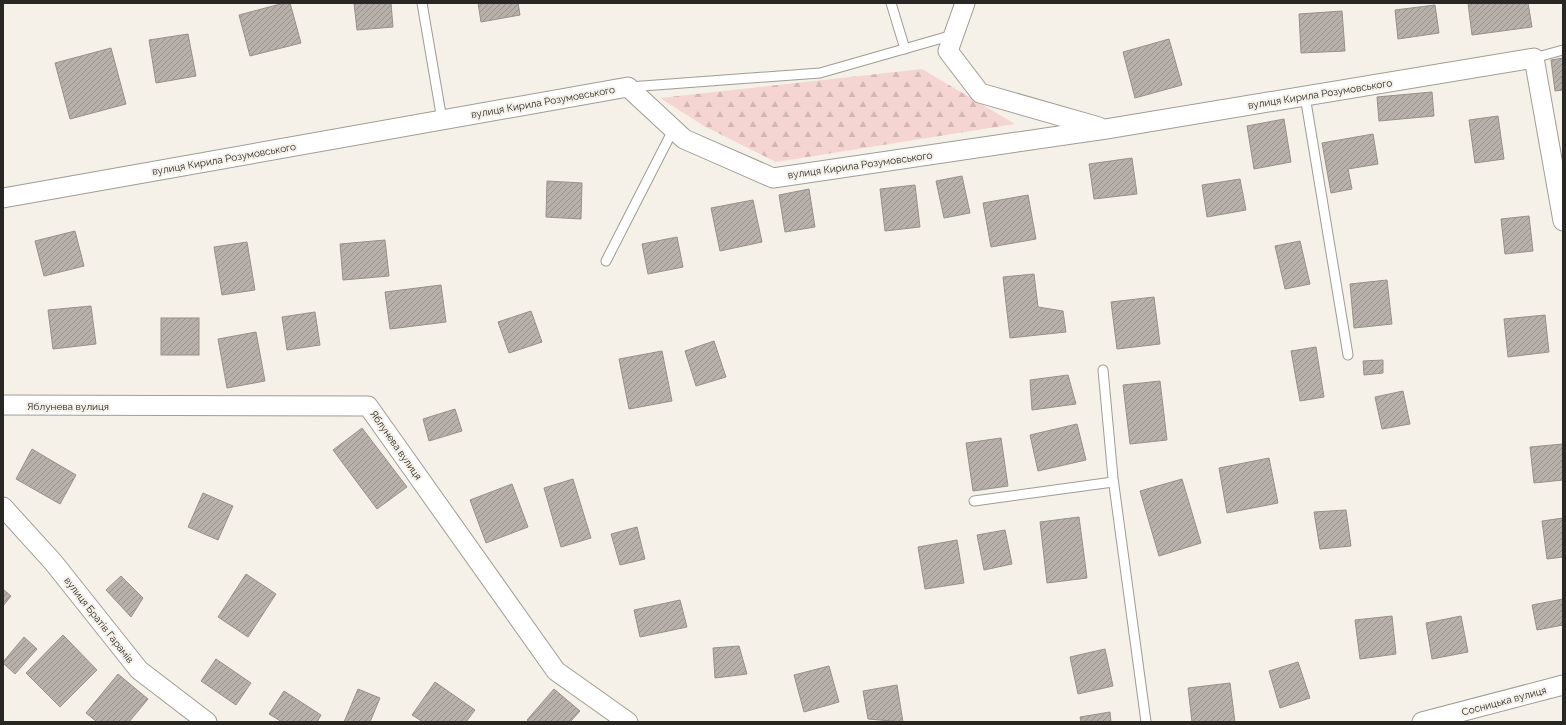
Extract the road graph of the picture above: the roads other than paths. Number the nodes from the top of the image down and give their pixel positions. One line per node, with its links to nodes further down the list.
1 (422, 3): 10 (lane)
2 (891, 3): 5 (lane)
3 (965, 3): 4 (street, вулиця Кирила Розумовського)
4 (954, 35): 5 (lane); 11 (street, вулиця Кирила Розумовського)
5 (905, 49): 8 (lane)
6 (1563, 50): 7 (lane)
7 (1534, 58): 9 (street, вулиця Кирила Розумовського); 14 (street)
8 (628, 87): 10 (street, вулиця Кирила Розумовського); 12 (street, вулиця Кирила Розумовського)
9 (1305, 96): 11 (street, вулиця Кирила Розумовського); 16 (lane)
10 (442, 120): 13 (street, вулиця Кирила Розумовського)
11 (1106, 129): 12 (street, вулиця Кирила Розумовського)
12 (673, 130): 15 (lane)
13 (3, 198)
14 (1563, 221)
15 (606, 261)
16 (1348, 355)
17 (1103, 370): 19 (lane)
18 (3, 405): 24 (street, Яблунева вулиця)
19 (1113, 482): 20 (lane); 25 (lane)
20 (974, 501)
21 (3, 507): 23 (street, вулиця Братів Гарамів)
22 (1563, 685): 26 (street, Сосницька вулиця)
23 (207, 722)
24 (628, 722)
25 (1146, 722)
26 (1422, 722)

